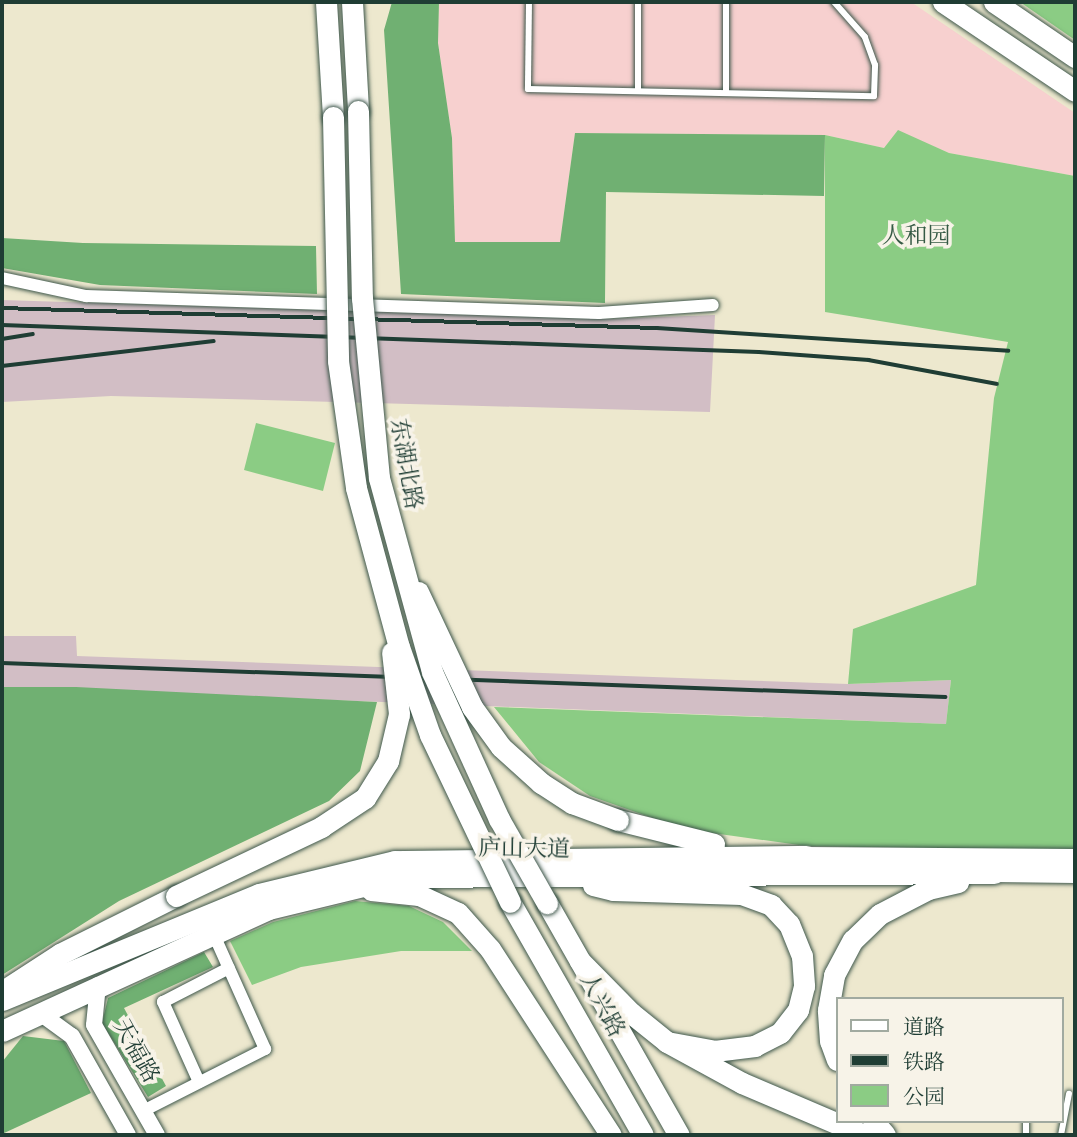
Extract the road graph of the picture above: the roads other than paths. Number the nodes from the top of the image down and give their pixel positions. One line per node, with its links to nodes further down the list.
1 (317, 2): 12 (street)
2 (326, 2): 12 (main road)
3 (352, 2): 11 (main road, 东湖北路)
4 (362, 2): 11 (street)
5 (529, 2): 14 (lane)
6 (638, 2): 14 (lane)
7 (726, 2): 16 (lane)
8 (834, 2): 16 (lane)
9 (943, 2): 15 (main road)
10 (994, 2): 13 (main road)
11 (356, 45): 19 (main road, 东湖北路, bridge)
12 (331, 48): 20 (main road, bridge)
13 (1075, 57)
14 (638, 91): 16 (lane)
15 (1075, 91)
16 (726, 93)
17 (2, 278): 18 (street)
18 (713, 305)
19 (394, 542): 21 (main road, bridge); 27 (main road, 东湖北路, bridge)
20 (387, 608): 32 (main road, bridge); 44 (main road, 人兴路, bridge)
21 (806, 856): 22 (main road, 庐山大道); 33 (main road, 庐山大道)
22 (1075, 858)
23 (993, 873): 24 (main road, 庐山大道); 25 (main road, 庐山大道); 37 (main road)
24 (1075, 874)
25 (560, 876): 26 (main road, 庐山大道); 36 (main road)
26 (348, 888): 28 (main road, 庐山大道); 43 (main road)
27 (547, 903): 29 (main road, 人兴路)
28 (213, 933): 30 (street); 31 (main road, 庐山大道)
29 (580, 961): 36 (main road); 45 (main road, 人兴路)
30 (229, 968): 38 (street); 38 (street)
31 (98, 985): 34 (main road, 庐山大道); 40 (street, 天福路)
32 (2, 991)
33 (2, 1000)
34 (40, 1013): 35 (main road, 庐山大道); 41 (street)
35 (2, 1031)
36 (667, 1042): 46 (main road)
37 (836, 1057)
38 (199, 1082): 40 (street)
39 (1069, 1094): 47 (lane)
40 (143, 1111): 42 (street, 天福路)
41 (128, 1135)
42 (157, 1135)
43 (611, 1135)
44 (643, 1135)
45 (679, 1135)
46 (864, 1135)
47 (1061, 1135)

